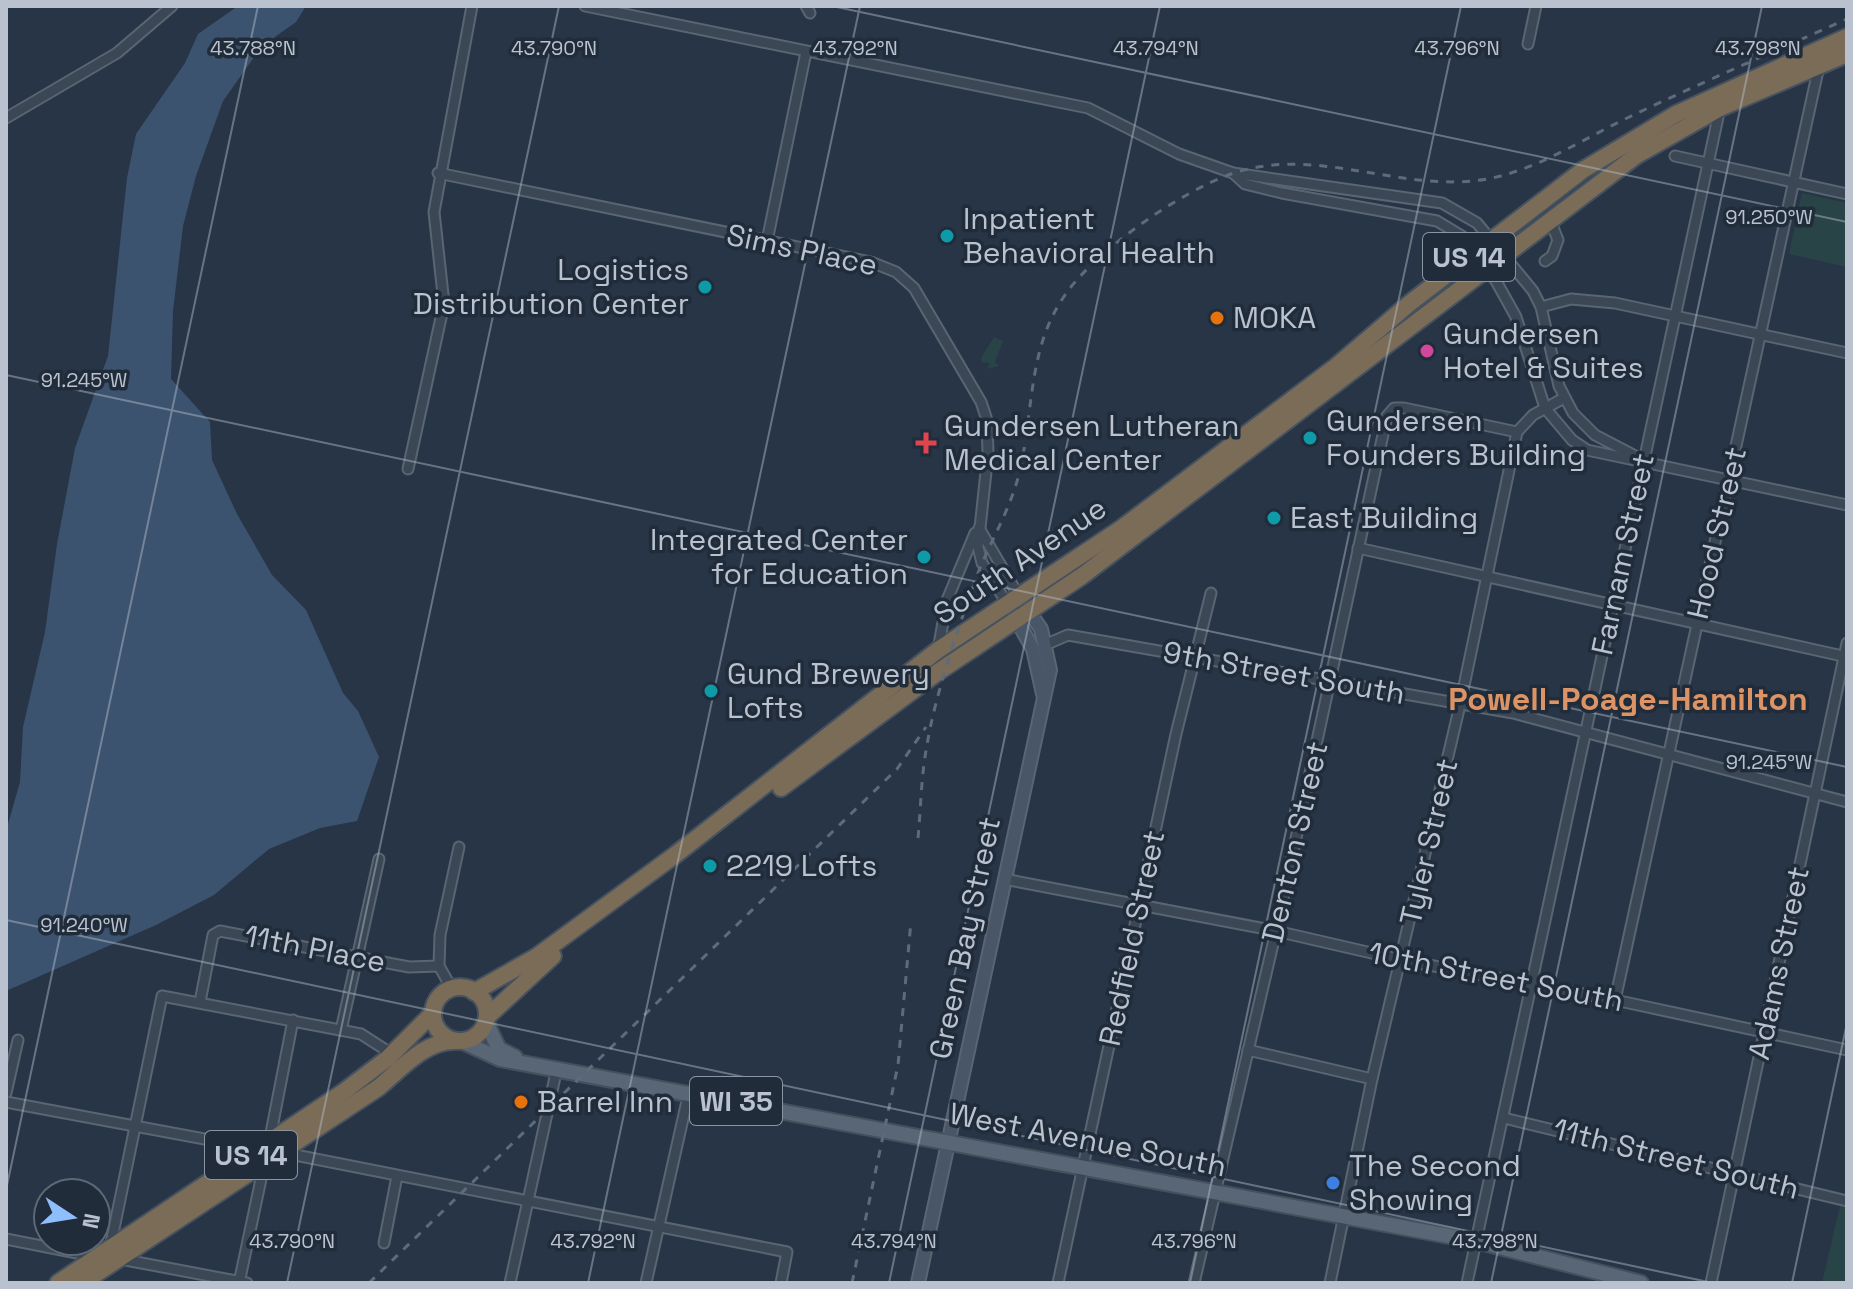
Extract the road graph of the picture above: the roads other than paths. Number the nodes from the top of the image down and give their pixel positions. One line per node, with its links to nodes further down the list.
1 (172, 6): 13 (street)
2 (472, 6): 16 (street)
3 (585, 6): 6 (street)
4 (647, 6): 6 (street)
5 (1536, 6): 8 (street)
6 (644, 20): 9 (street)
7 (1847, 37): 21 (highway, South Avenue / US 14)
8 (1528, 44)
9 (806, 52): 17 (street); 22 (street)
10 (1847, 54): 11 (highway, South Avenue / US 14)
11 (1819, 66): 12 (highway, South Avenue / US 14); 18 (street, Hood Street)
12 (1720, 108): 15 (street, Farnam Street); 20 (highway, South Avenue / US 14)
13 (6, 118)
14 (1675, 156): 15 (street)
15 (1708, 162): 18 (street); 28 (street, Farnam Street)
16 (438, 173): 22 (street, Sims Place); 35 (street)
17 (1233, 173): 21 (street); 23 (street)
18 (1796, 181): 19 (street); 29 (street, Hood Street)
19 (1847, 194)
20 (1550, 220): 24 (highway, South Avenue / US 14); 25 (street)
21 (1492, 239): 23 (highway, South Avenue / US 14); 24 (street)
22 (767, 241): 38 (street, Sims Place)
23 (1476, 251): 26 (street); 43 (highway, South Avenue / US 14)
24 (1505, 254): 26 (highway, South Avenue / US 14); 27 (street)
25 (1545, 261)
26 (1487, 268): 32 (street); 43 (highway, South Avenue / US 14)
27 (1541, 307): 28 (street); 31 (street)
28 (1674, 316): 29 (street); 34 (street, Farnam Street)
29 (1761, 335): 30 (street); 36 (street, Hood Street)
30 (1847, 353)
31 (1564, 398): 32 (street); 34 (street)
32 (1545, 408): 33 (street); 34 (street)
33 (1517, 432): 39 (street, Denton Street); 40 (street, Tyler Street)
34 (1643, 460): 36 (street); 42 (street, Farnam Street)
35 (408, 469)
36 (1730, 479): 37 (street); 44 (street, Hood Street)
37 (1847, 505)
38 (979, 523): 43 (street); 47 (street, Sims Place)
39 (1358, 548): 40 (street); 50 (street, Denton Street)
40 (1486, 578): 42 (street); 52 (street, Tyler Street)
41 (1211, 593): 48 (street, Redfield Street)
42 (1612, 604): 44 (street); 53 (street, Farnam Street)
43 (1019, 608): 46 (street, Green Bay Street); 47 (highway, South Avenue / US 14); 51 (street, Green Bay Street); 71 (highway, South Avenue / US 14)
44 (1697, 625): 49 (street); 54 (street, Hood Street)
45 (1847, 643): 49 (street, Adams Street)
46 (1047, 644): 48 (street, 9th Street South); 51 (street, Green Bay Street)
47 (938, 650): 67 (highway, South Avenue / US 14)
48 (1194, 657): 50 (street, 9th Street South); 60 (street, Redfield Street)
49 (1845, 657): 55 (street, Adams Street)
50 (1331, 681): 52 (street, 9th Street South); 61 (street, Denton Street)
51 (1044, 697): 59 (street, Green Bay Street)
52 (1460, 705): 53 (street, 9th Street South); 63 (street, Tyler Street)
53 (1584, 730): 54 (street, 9th Street South); 65 (street, Farnam Street)
54 (1669, 752): 55 (street, 9th Street South); 68 (street, Hood Street)
55 (1816, 793): 56 (street, 9th Street South); 74 (street, Adams Street)
56 (1847, 802)
57 (459, 847): 64 (street)
58 (379, 859): 62 (street)
59 (1004, 879): 60 (street, 10th Street South); 88 (street, Green Bay Street)
60 (1139, 905): 61 (street, 10th Street South); 90 (street, Redfield Street)
61 (1276, 931): 63 (street, 10th Street South); 77 (street, Denton Street)
62 (357, 958): 64 (street, 11th Place); 69 (street, 11th Place); 73 (street)
63 (1402, 960): 65 (street, 10th Street South); 82 (street, Tyler Street)
64 (439, 966): 66 (street)
65 (1530, 985): 68 (street, 10th Street South); 86 (street, Farnam Street)
66 (452, 989): 67 (highway); 70 (highway, South Avenue / US 14)
67 (474, 992): 71 (highway)
68 (1615, 1000): 74 (street, 10th Street South)
69 (200, 1002): 72 (street); 87 (street)
70 (433, 1013): 76 (highway); 79 (highway, South Avenue / US 14)
71 (486, 1019): 76 (highway, South Avenue / US 14); 80 (main road, West Avenue South / WI 35)
72 (293, 1020): 73 (street); 89 (street)
73 (341, 1030): 79 (street)
74 (1764, 1032): 78 (street, 10th Street South); 91 (street, Adams Street)
75 (18, 1040): 84 (street)
76 (458, 1041): 80 (main road, West Avenue South / WI 35); 89 (highway, South Avenue / US 14)
77 (1248, 1050): 82 (street); 93 (street, Denton Street)
78 (1847, 1050)
79 (392, 1054): 89 (highway, South Avenue / US 14)
80 (523, 1061): 81 (main road, West Avenue South / WI 35)
81 (557, 1068): 83 (main road, West Avenue South / WI 35); 94 (street)
82 (1372, 1079): 96 (street, Tyler Street)
83 (689, 1092): 88 (main road, West Avenue South / WI 35); 97 (street)
84 (6, 1093)
85 (6, 1102): 87 (street)
86 (1504, 1118): 91 (street, 11th Street South); 100 (street, Farnam Street)
87 (136, 1127): 89 (street); 99 (street)
88 (948, 1141): 90 (main road, West Avenue South / WI 35); 113 (street, Green Bay Street)
89 (268, 1152): 92 (street); 103 (highway, South Avenue / US 14); 109 (street)
90 (1083, 1167): 93 (main road, West Avenue South / WI 35); 114 (street, Redfield Street)
91 (1734, 1172): 95 (street, 11th Street South); 119 (street, Adams Street)
92 (397, 1176): 94 (street); 102 (street)
93 (1215, 1190): 96 (main road, West Avenue South / WI 35); 115 (street, Denton Street)
94 (528, 1199): 97 (street); 110 (street)
95 (1847, 1201)
96 (1345, 1215): 100 (main road, West Avenue South / WI 35); 116 (street, Tyler Street)
97 (659, 1226): 111 (street); 112 (street)
98 (6, 1239): 101 (street)
99 (112, 1240)
100 (1476, 1241): 117 (street, Farnam Street); 118 (main road, West Avenue South / WI 35)
101 (32, 1243)
102 (384, 1243)
103 (112, 1252)
104 (112, 1255): 109 (street)
105 (104, 1257): 107 (highway, South Avenue / US 14)
106 (106, 1257): 108 (highway, South Avenue / US 14)
107 (58, 1283)
108 (82, 1283)
109 (242, 1283)
110 (510, 1283)
111 (646, 1283)
112 (781, 1283)
113 (918, 1283)
114 (1058, 1283)
115 (1194, 1283)
116 (1330, 1283)
117 (1467, 1283)
118 (1641, 1283)
119 (1711, 1283)

